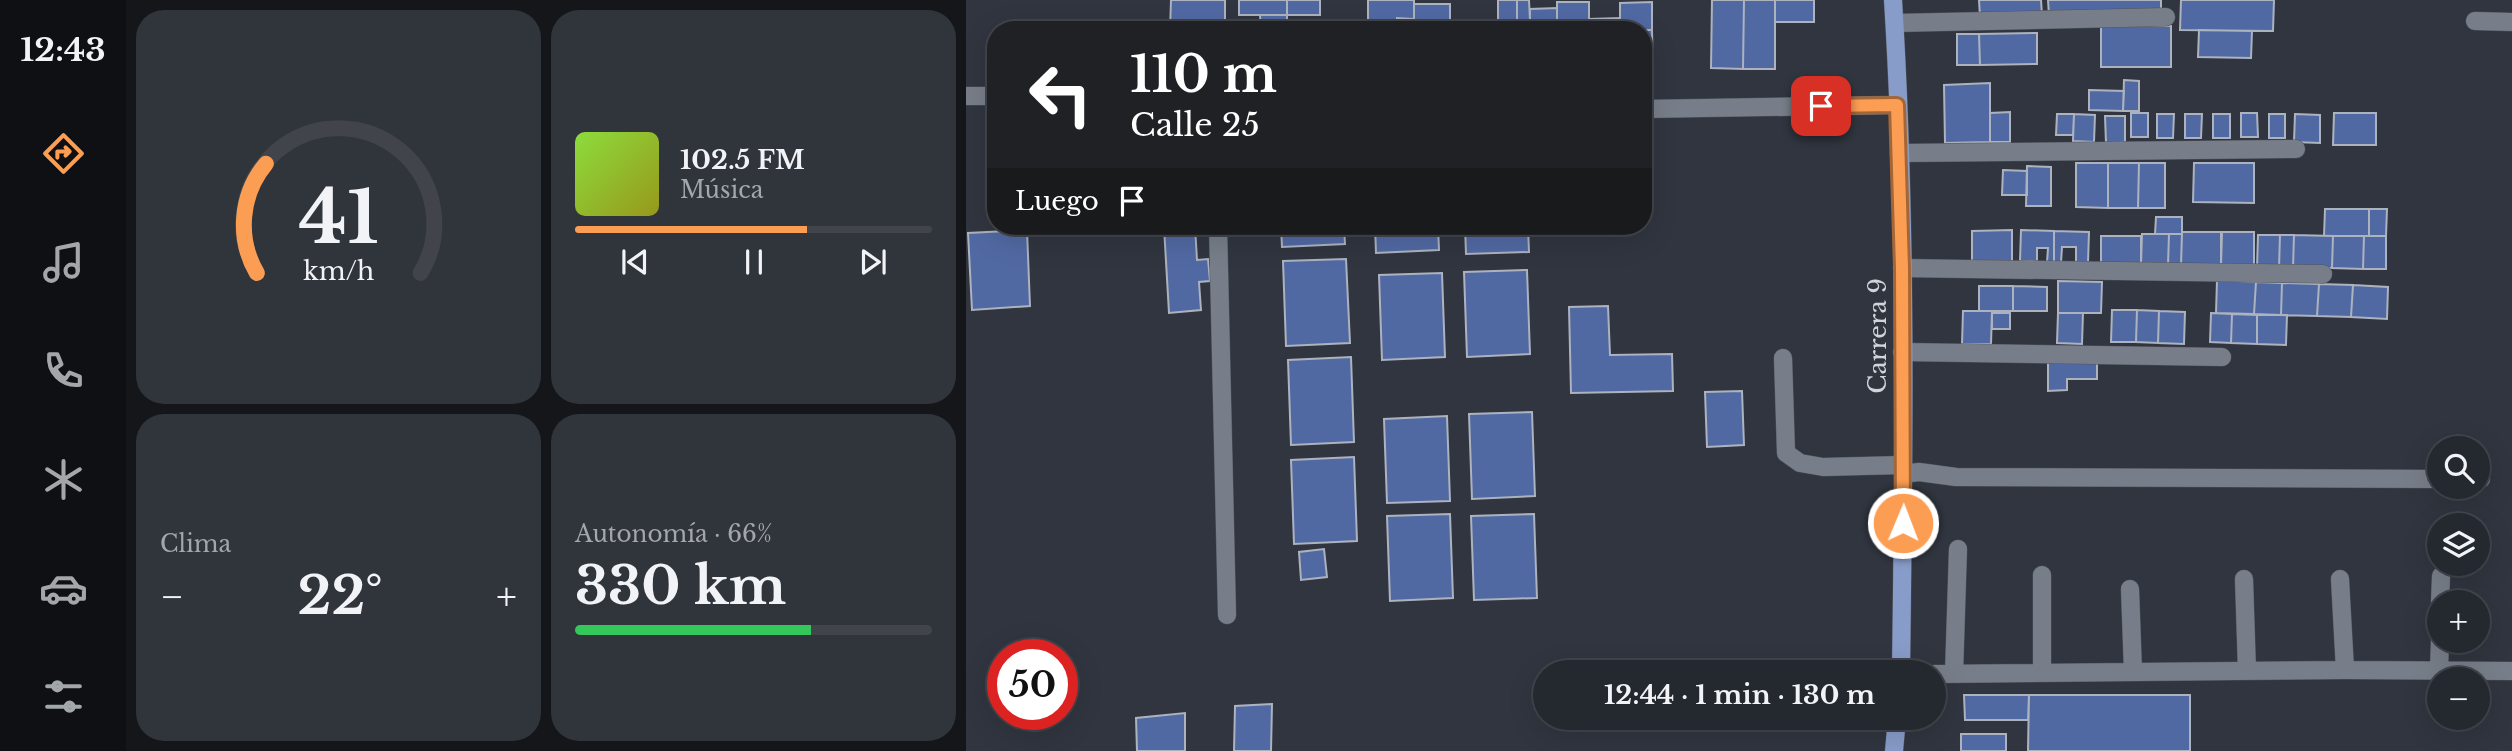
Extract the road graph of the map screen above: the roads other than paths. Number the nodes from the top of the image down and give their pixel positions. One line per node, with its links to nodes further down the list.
1 (1894, 0): 5 (main road, Carrera 9)
2 (2166, 17): 5 (street)
3 (2475, 21): 4 (street)
4 (2512, 22)
5 (1895, 23): 8 (main road, Carrera 9)
6 (966, 96): 7 (street)
7 (987, 96)
8 (1897, 105): 9 (street); 11 (main road, Carrera 9)
9 (1652, 108)
10 (2296, 149): 11 (street)
11 (1899, 153): 13 (main road, Carrera 9)
12 (1218, 235): 27 (street)
13 (1902, 268): 14 (street); 15 (main road, Carrera 9)
14 (2323, 274)
15 (1902, 352): 16 (street); 18 (main road, Carrera 9)
16 (2222, 357)
17 (1783, 358): 18 (street)
18 (1903, 469): 19 (street); 28 (main road, Carrera 9)
19 (2427, 479)
20 (1958, 549): 29 (street)
21 (2042, 575): 36 (street)
22 (2441, 576): 26 (street)
23 (2244, 579): 32 (street)
24 (2340, 579): 30 (street)
25 (2130, 589): 35 (street)
26 (2441, 590)
27 (1227, 615)
28 (1901, 660)
29 (1944, 660)
30 (2345, 670): 31 (street); 32 (street)
31 (2427, 670)
32 (2247, 671): 35 (street)
33 (2490, 671): 34 (street)
34 (2512, 671)
35 (2133, 672): 36 (street)
36 (2042, 673): 37 (street)
37 (1946, 674)
38 (1896, 730): 39 (main road)
39 (1894, 751)

